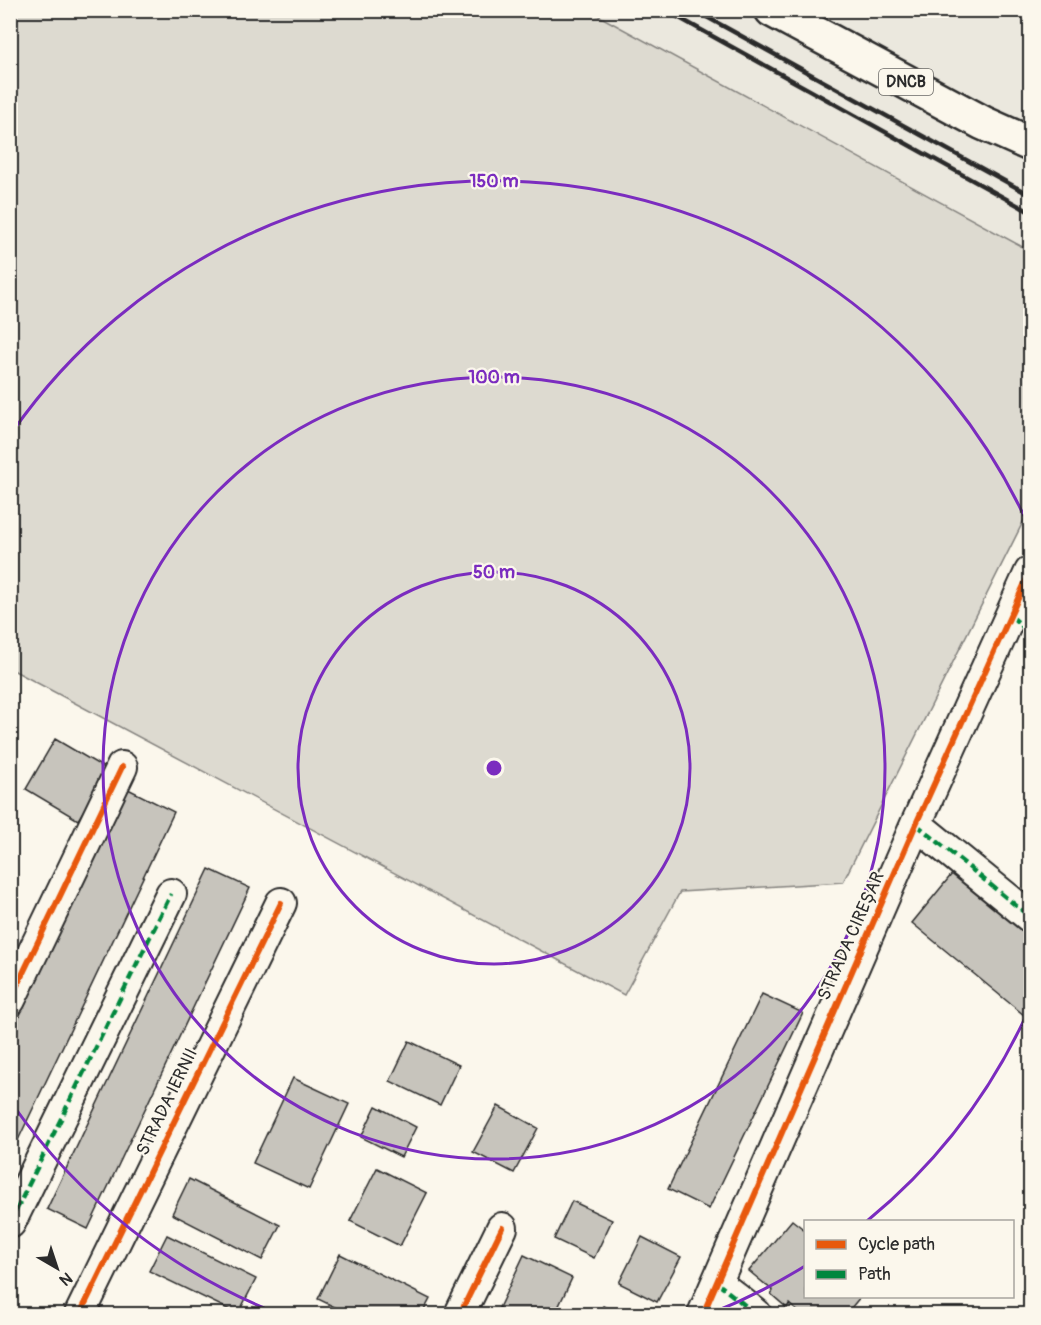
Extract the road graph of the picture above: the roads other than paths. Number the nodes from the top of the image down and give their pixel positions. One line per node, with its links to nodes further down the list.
1 (780, 12): 2 (main road, DNCB)
2 (1030, 144)
3 (1030, 572): 4 (street, STRADA CIREȘAR)
4 (1021, 625): 6 (street, STRADA CIREȘAR)
5 (122, 767): 10 (street)
6 (916, 824): 9 (street); 13 (street, STRADA CIREȘAR)
7 (171, 894): 11 (street)
8 (281, 903): 14 (street, STRADA IERNII)
9 (1030, 916)
10 (10, 1000)
11 (10, 1223)
12 (502, 1228): 15 (street)
13 (717, 1283): 16 (street, STRADA CIREȘAR); 17 (street)
14 (80, 1314)
15 (460, 1314)
16 (703, 1314)
17 (756, 1314)

